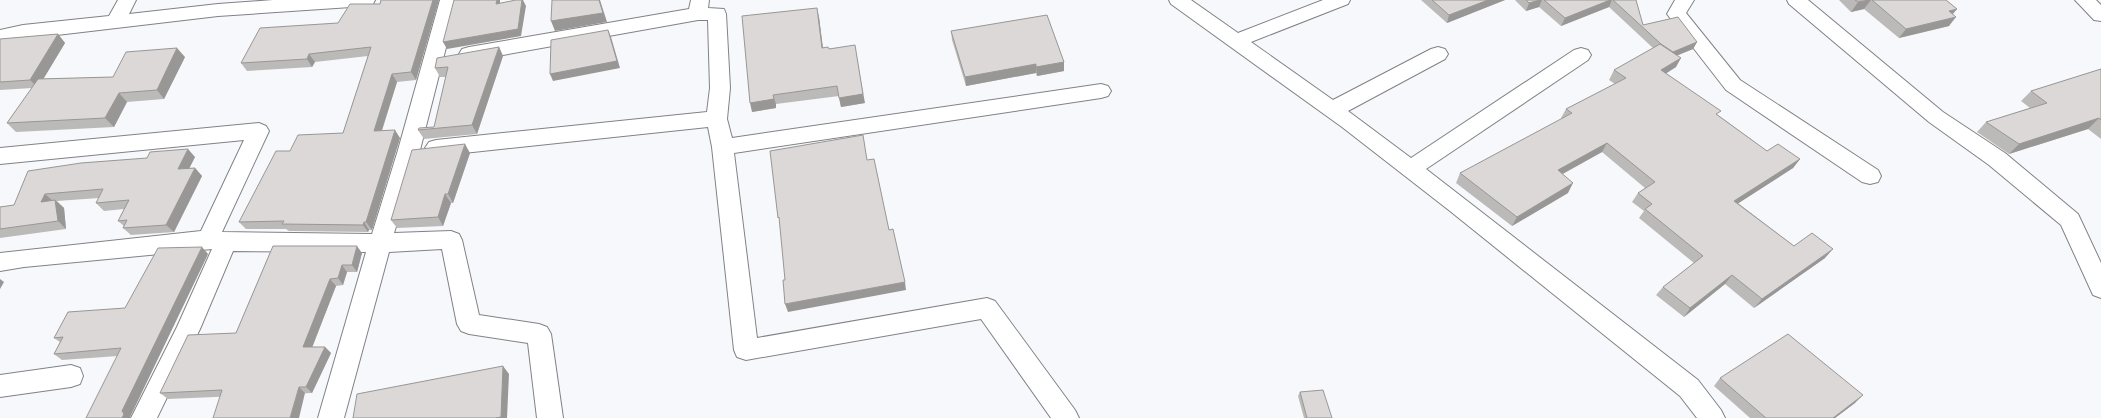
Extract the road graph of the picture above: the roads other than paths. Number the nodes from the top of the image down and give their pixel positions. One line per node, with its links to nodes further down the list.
1 (127, 0): 11 (street)
2 (366, 0): 11 (street)
3 (449, 0): 16 (street)
4 (1178, 0): 13 (street)
5 (1341, 0): 13 (street)
6 (1685, 0): 24 (street)
7 (1796, 0): 28 (street)
8 (2084, 0): 10 (street)
9 (699, 7): 16 (street); 19 (street)
10 (2101, 15)
11 (114, 22): 12 (street)
12 (0, 37)
13 (1236, 41): 18 (street)
14 (1438, 54): 18 (street)
15 (1581, 55): 23 (street)
16 (434, 60): 21 (street)
17 (1101, 91): 20 (street)
18 (1332, 110): 23 (street)
19 (717, 119): 20 (street); 21 (street)
20 (723, 147): 34 (street)
21 (409, 150): 26 (street)
22 (0, 156): 25 (street)
23 (1411, 169): 35 (street)
24 (1870, 176)
25 (217, 240): 26 (street); 27 (street); 31 (street)
26 (380, 243): 32 (street); 33 (street)
27 (0, 262)
28 (2101, 288)
29 (71, 376): 30 (street)
30 (0, 386)
31 (144, 418)
32 (331, 418)
33 (550, 418)
34 (1066, 418)
35 (1712, 418)

